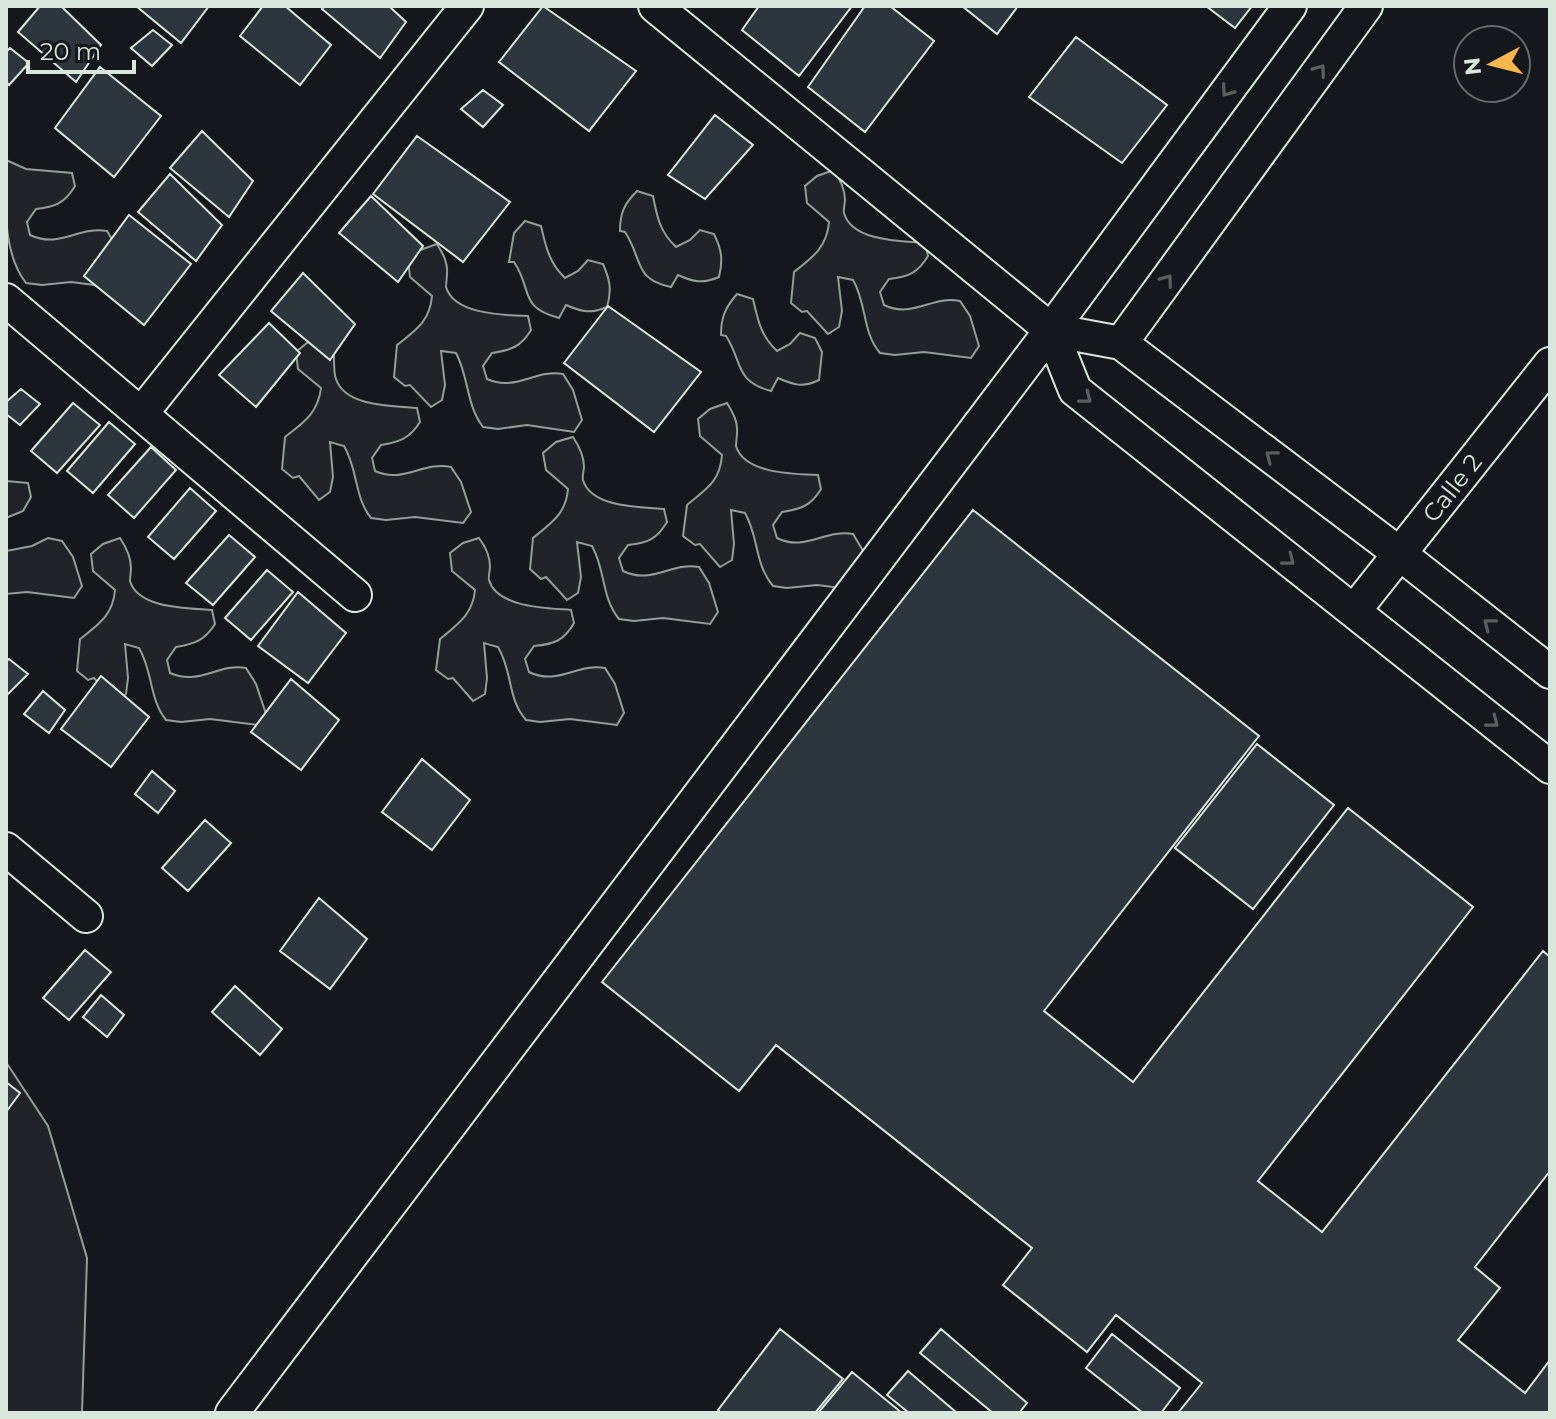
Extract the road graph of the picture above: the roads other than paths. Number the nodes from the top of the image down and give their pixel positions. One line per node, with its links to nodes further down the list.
1 (467, 6): 9 (street)
2 (655, 6): 6 (street)
3 (1290, 6): 6 (street, one-way to 6)
4 (1362, 7): 7 (street, one-way to 4)
5 (6, 300): 9 (street)
6 (1051, 330): 7 (street); 12 (street, one-way to 12); 17 (street)
7 (1121, 343): 10 (street, one-way to 7)
8 (1550, 364): 10 (street, Calle 2)
9 (141, 414): 11 (street)
10 (1400, 554): 12 (street, Calle 2); 13 (street, one-way to 10)
11 (355, 595)
12 (1354, 611): 14 (street, one-way to 14)
13 (1550, 672)
14 (1550, 767)
15 (6, 849): 16 (street)
16 (86, 916)
17 (245, 1408)

